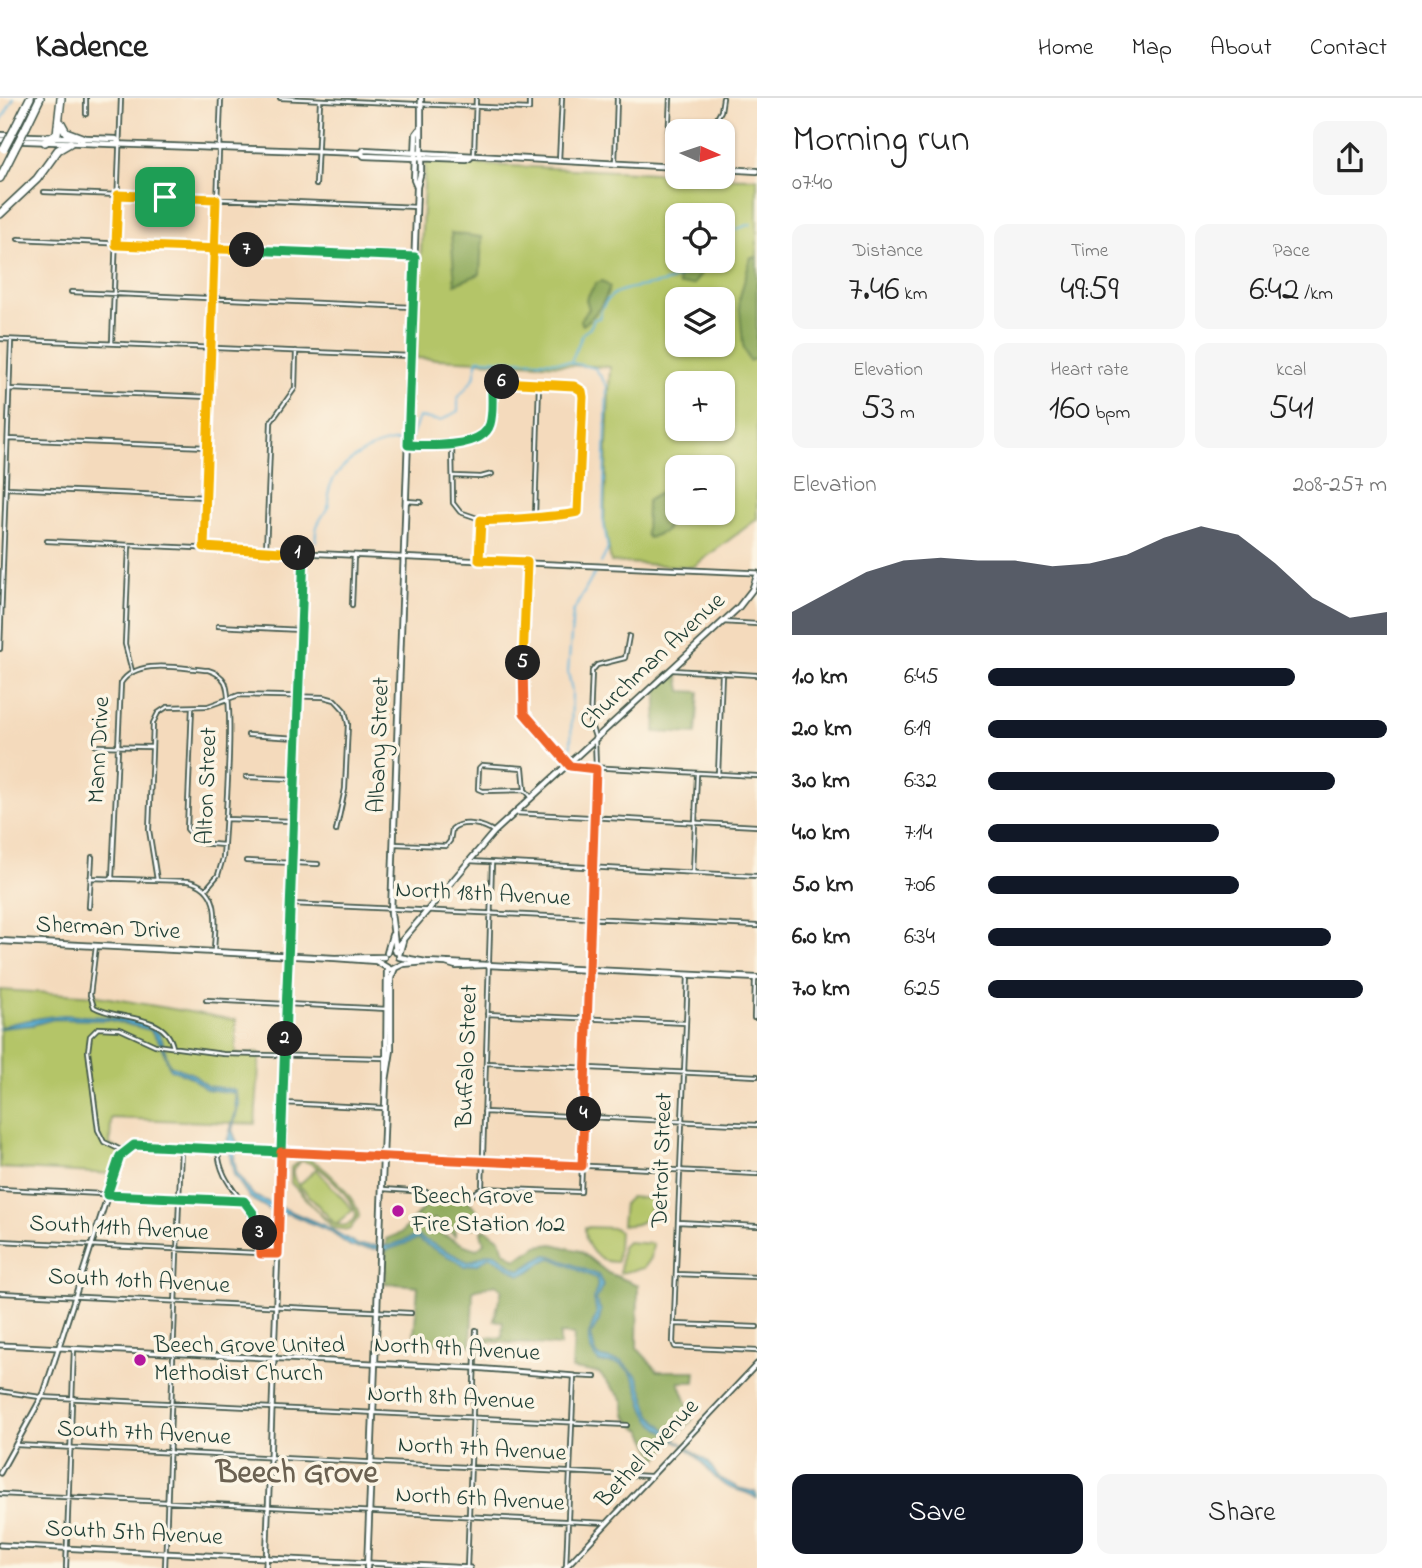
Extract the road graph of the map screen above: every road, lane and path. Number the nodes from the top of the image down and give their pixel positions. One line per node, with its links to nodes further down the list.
1 (30, 98): 29 (highway, bridge)
2 (40, 98): 38 (highway, bridge)
3 (61, 98): 18 (highway)
4 (86, 98): 17 (street)
5 (121, 98): 25 (street)
6 (221, 98): 27 (street)
7 (280, 98): 14 (street)
8 (476, 98): 16 (street)
9 (530, 98): 16 (street)
10 (562, 98): 33 (street)
11 (617, 98): 34 (street)
12 (670, 98): 19 (street)
13 (723, 98): 20 (street)
14 (320, 99): 15 (street); 28 (street)
15 (420, 101): 16 (street); 30 (main road, Albany Street)
16 (476, 106): 31 (street)
17 (86, 114)
18 (60, 118): 22 (highway); 24 (highway)
19 (669, 119)
20 (717, 119)
21 (0, 135): 24 (main road)
22 (82, 138): 24 (main road); 25 (main road)
23 (0, 140): 24 (main road)
24 (50, 140): 26 (main road); 32 (highway)
25 (120, 143): 26 (main road); 27 (main road); 41 (street)
26 (70, 144): 32 (highway)
27 (218, 147): 28 (main road); 42 (street)
28 (318, 151): 30 (main road); 39 (street)
29 (2, 153)
30 (418, 155): 31 (main road); 43 (main road, Albany Street)
31 (472, 158): 33 (main road)
32 (49, 162): 44 (highway)
33 (559, 162): 34 (main road)
34 (615, 164): 35 (main road)
35 (665, 166)
36 (735, 169): 37 (main road)
37 (757, 171)
38 (0, 178)
39 (316, 185)
40 (44, 192): 41 (street)
41 (118, 195): 42 (street); 46 (street)
42 (216, 199): 43 (street); 47 (street)
43 (416, 207): 48 (main road, Albany Street)
44 (0, 215)
45 (18, 239): 46 (street)
46 (116, 245): 47 (street); 50 (street)
47 (215, 249): 48 (street); 51 (street)
48 (415, 257): 52 (main road, Albany Street)
49 (71, 292): 50 (street)
50 (114, 294): 51 (street); 55 (street)
51 (213, 298): 52 (street); 56 (street)
52 (413, 307): 58 (main road, Albany Street)
53 (0, 339): 54 (street)
54 (11, 340): 55 (street); 60 (street)
55 (112, 343): 56 (street)
56 (211, 348): 57 (street); 61 (street)
57 (296, 351): 58 (street); 77 (street)
58 (411, 356): 64 (main road, Albany Street)
59 (539, 384): 63 (street); 72 (street); 72 (street)
60 (9, 389): 61 (street); 62 (street)
61 (210, 397): 65 (street)
62 (7, 439): 65 (street); 68 (street)
63 (452, 444): 64 (street); 67 (street)
64 (408, 445): 70 (main road, Albany Street)
65 (208, 447): 69 (street)
66 (492, 474): 67 (street)
67 (454, 476): 73 (street)
68 (6, 488): 69 (street); 90 (street)
69 (206, 497): 76 (street)
70 (406, 501): 71 (street); 80 (main road, Albany Street)
71 (421, 502)
72 (534, 516): 73 (street)
73 (481, 520): 81 (street)
74 (47, 541): 75 (street)
75 (129, 544): 76 (street); 92 (street, Mann Drive)
76 (204, 547): 77 (street)
77 (266, 551): 78 (street)
78 (304, 553): 79 (street); 88 (street)
79 (354, 555): 80 (street); 84 (street)
80 (404, 556): 81 (street); 121 (main road, Albany Street)
81 (479, 560): 82 (street)
82 (527, 562): 83 (street); 104 (street)
83 (756, 582): 85 (main road, Churchman Avenue)
84 (352, 605)
85 (722, 622): 86 (street); 91 (main road, Churchman Avenue)
86 (757, 624)
87 (218, 626): 88 (street)
88 (301, 630): 95 (street)
89 (629, 636): 100 (street)
90 (0, 649)
91 (669, 670): 93 (street); 100 (main road, Churchman Avenue)
92 (132, 671): 96 (street); 102 (street, Mann Drive)
93 (722, 673): 94 (street); 107 (street)
94 (757, 675)
95 (299, 696): 96 (street); 99 (street); 119 (street)
96 (227, 698): 97 (street); 115 (street, Alton Street)
97 (192, 707): 103 (street); 122 (street)
98 (248, 735): 99 (street)
99 (297, 738): 110 (street)
100 (595, 738): 104 (main road, Churchman Avenue); 105 (street)
101 (96, 746): 102 (street)
102 (117, 746): 103 (street); 133 (street, Mann Drive)
103 (152, 747): 134 (street)
104 (568, 764): 105 (street); 112 (main road, Churchman Avenue)
105 (596, 769): 106 (street); 114 (street)
106 (697, 774): 107 (street); 117 (street)
107 (718, 775): 108 (street)
108 (757, 776)
109 (246, 777): 110 (street)
110 (295, 779): 116 (street)
111 (525, 790): 111 (street); 112 (street)
112 (532, 798): 113 (main road, Churchman Avenue)
113 (514, 813): 114 (street); 120 (main road, Churchman Avenue)
114 (594, 817): 117 (street); 129 (street)
115 (225, 819): 116 (street); 122 (street, Alton Street)
116 (294, 821): 126 (street)
117 (695, 822): 118 (street); 130 (street)
118 (757, 826)
119 (337, 831)
120 (494, 832): 121 (street); 124 (main road, Churchman Avenue)
121 (394, 844): 138 (main road, Albany Street)
122 (224, 845): 135 (street, Alton Street)
123 (92, 857): 132 (street)
124 (469, 861): 127 (street); 139 (main road, Churchman Avenue)
125 (246, 862): 126 (street)
126 (292, 863): 128 (street); 136 (street)
127 (492, 863): 129 (street); 140 (street, Buffalo Street)
128 (318, 864)
129 (593, 868): 130 (street); 141 (street)
130 (693, 873): 131 (street)
131 (757, 876)
132 (90, 878): 133 (street); 137 (street)
133 (112, 879): 134 (street)
134 (157, 880): 135 (street)
135 (205, 889): 147 (street)
136 (291, 904): 138 (street, North 18th Avenue); 149 (street)
137 (89, 907)
138 (391, 908): 139 (street, North 18th Avenue); 143 (main road, Albany Street)
139 (428, 910): 140 (street, North 18th Avenue); 144 (main road, Churchman Avenue)
140 (491, 913): 141 (street, North 18th Avenue); 152 (street, Buffalo Street)
141 (591, 918): 142 (street, North 18th Avenue); 155 (street)
142 (757, 926)
143 (392, 934): 144 (main road); 148 (main road, Albany Street)
144 (404, 940): 148 (main road, Churchman Avenue)
145 (0, 942): 146 (main road, Sherman Drive)
146 (96, 946): 147 (main road, Sherman Drive); 165 (street)
147 (214, 951): 149 (main road, Sherman Drive)
148 (393, 953): 150 (main road); 151 (main road); 153 (main road); 154 (main road)
149 (289, 955): 150 (main road, Sherman Drive); 159 (street)
150 (335, 958): 153 (main road)
151 (426, 962): 152 (main road); 154 (main road)
152 (487, 965): 155 (main road); 161 (street, Buffalo Street)
153 (386, 967): 154 (main road); 160 (main road)
154 (397, 967): 160 (main road)
155 (589, 970): 156 (main road); 163 (street)
156 (688, 975): 157 (main road); 164 (street, Detroit Street)
157 (756, 978): 162 (street)
158 (206, 1000): 159 (street)
159 (287, 1005): 160 (street); 166 (street)
160 (389, 1009): 167 (main road); 172 (main road)
161 (487, 1014): 163 (street); 168 (street, Buffalo Street)
162 (754, 1018)
163 (587, 1019): 164 (street); 169 (street)
164 (686, 1023): 170 (street, Detroit Street)
165 (173, 1047): 166 (street); 181 (street)
166 (285, 1053): 167 (street); 173 (street)
167 (386, 1058): 172 (main road)
168 (486, 1063): 169 (street); 175 (street, Buffalo Street)
169 (585, 1068): 170 (street); 176 (street)
170 (684, 1072): 171 (street); 177 (street, Detroit Street)
171 (757, 1076)
172 (386, 1081): 174 (main road)
173 (283, 1102): 174 (street); 182 (street)
174 (384, 1108): 183 (main road)
175 (484, 1112): 176 (street); 184 (street, Buffalo Street)
176 (583, 1117): 177 (street); 185 (street)
177 (683, 1121): 178 (street); 186 (street, Detroit Street)
178 (757, 1125)
179 (181, 1147): 180 (street); 181 (street); 192 (street)
180 (221, 1148): 182 (street); 193 (street)
181 (123, 1151): 191 (street)
182 (281, 1152): 183 (street); 200 (street)
183 (382, 1156): 184 (street); 190 (main road)
184 (482, 1161): 185 (street); 188 (street, Buffalo Street)
185 (582, 1166): 186 (street); 188 (street)
186 (682, 1170): 187 (street); 194 (street, Detroit Street)
187 (757, 1174)
188 (481, 1188): 190 (street)
189 (0, 1189): 191 (street)
190 (381, 1189): 207 (main road)
191 (107, 1195): 192 (street); 197 (street)
192 (179, 1198): 193 (street); 198 (street)
193 (244, 1201): 199 (street)
194 (678, 1222): 195 (street); 201 (street, Detroit Street)
195 (757, 1226)
196 (0, 1241): 197 (street, South 11th Avenue)
197 (91, 1245): 198 (street, South 11th Avenue); 204 (street)
198 (177, 1250): 199 (street, South 11th Avenue); 205 (street)
199 (261, 1254): 200 (street, South 11th Avenue)
200 (278, 1254): 206 (street)
201 (676, 1274): 202 (street); 209 (street, Detroit Street)
202 (757, 1278)
203 (0, 1293): 204 (street, South 10th Avenue)
204 (75, 1297): 205 (street, South 10th Avenue); 213 (street)
205 (175, 1301): 206 (street, South 10th Avenue); 216 (street)
206 (276, 1306): 207 (street, South 10th Avenue); 217 (street)
207 (376, 1311): 208 (street, South 10th Avenue); 218 (main road)
208 (411, 1313)
209 (674, 1324): 210 (street); 215 (street, Detroit Street)
210 (757, 1328)
211 (476, 1330): 220 (street)
212 (0, 1345): 213 (street, North 9th Avenue)
213 (59, 1348): 214 (street, North 9th Avenue); 224 (street)
214 (74, 1348): 216 (street, North 9th Avenue); 225 (street)
215 (757, 1351)
216 (173, 1353): 217 (street, North 9th Avenue); 226 (street)
217 (274, 1358): 218 (street, North 9th Avenue); 227 (street)
218 (375, 1363): 220 (street, North 9th Avenue); 228 (main road)
219 (757, 1364): 240 (street, Bethel Avenue)
220 (474, 1368): 221 (street, North 9th Avenue); 229 (street)
221 (574, 1376): 222 (street, North 9th Avenue); 230 (street)
222 (595, 1377)
223 (0, 1391): 224 (street, North 8th Avenue)
224 (42, 1397): 225 (street, North 8th Avenue); 232 (street)
225 (72, 1398): 226 (street, North 8th Avenue); 233 (street)
226 (172, 1403): 227 (street, North 8th Avenue); 234 (street)
227 (272, 1408): 228 (street, North 8th Avenue); 235 (street)
228 (373, 1412): 229 (street, North 8th Avenue); 236 (main road)
229 (472, 1417): 230 (street, North 8th Avenue); 237 (street)
230 (572, 1422): 231 (street, North 8th Avenue); 238 (street)
231 (628, 1425)
232 (16, 1445): 233 (street, South 7th Avenue); 239 (street)
233 (70, 1448): 234 (street, South 7th Avenue); 242 (street)
234 (170, 1452): 235 (street, South 7th Avenue); 243 (street)
235 (270, 1457): 236 (street, North 7th Avenue); 244 (street)
236 (371, 1462): 237 (street, North 7th Avenue); 245 (main road)
237 (470, 1467): 238 (street, North 7th Avenue); 246 (street)
238 (570, 1472): 240 (street, North 7th Avenue); 247 (street)
239 (0, 1473)
240 (650, 1476): 248 (street, Bethel Avenue)
241 (0, 1494): 242 (street, North 6th Avenue)
242 (68, 1497): 243 (street, North 6th Avenue); 250 (street)
243 (168, 1502): 244 (street, North 6th Avenue); 251 (street)
244 (269, 1507): 245 (street, North 6th Avenue); 252 (street)
245 (369, 1512): 246 (street, North 6th Avenue); 253 (main road)
246 (469, 1517): 247 (street, North 6th Avenue); 257 (street)
247 (568, 1522): 248 (street, North 6th Avenue); 258 (street)
248 (607, 1523): 258 (street, Bethel Avenue)
249 (0, 1545): 250 (street, South 5th Avenue)
250 (66, 1548): 251 (street, South 5th Avenue); 254 (street)
251 (166, 1553): 252 (street, South 5th Avenue); 255 (street)
252 (267, 1558): 253 (street, South 5th Avenue); 256 (street)
253 (367, 1565): 257 (street, South 5th Avenue)
254 (66, 1568)
255 (166, 1568)
256 (266, 1568)
257 (468, 1568)
258 (565, 1568)

